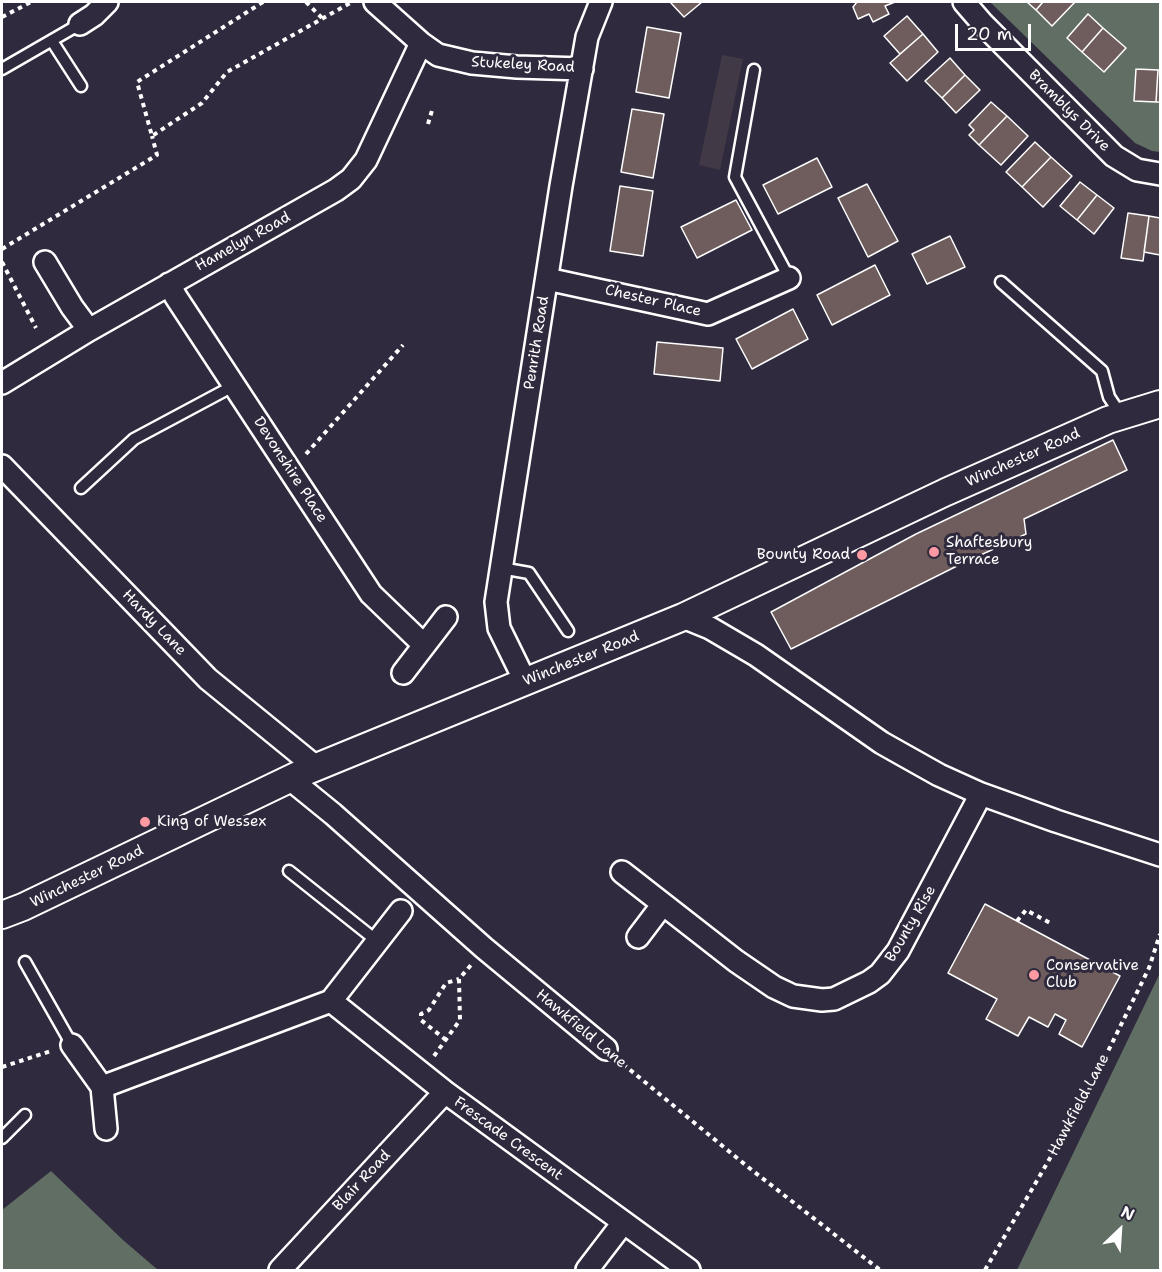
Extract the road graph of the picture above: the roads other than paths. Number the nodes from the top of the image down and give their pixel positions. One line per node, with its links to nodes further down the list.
1 (107, 2): 5 (street)
2 (375, 2): 7 (street, Stukeley Road)
3 (601, 2): 9 (street, Penrith Road)
4 (964, 2): 12 (street, Bramblys Drive)
5 (80, 24): 6 (lane)
6 (52, 41): 8 (lane); 11 (lane)
7 (421, 42): 9 (street, Stukeley Road); 17 (street, Hamelyn Road)
8 (2, 69)
9 (582, 69): 15 (street, Penrith Road)
10 (754, 70): 14 (lane)
11 (81, 86)
12 (1161, 174)
13 (45, 262): 18 (street)
14 (789, 278): 15 (street, Chester Place)
15 (547, 279): 25 (street, Penrith Road)
16 (1001, 282): 22 (lane)
17 (169, 284): 18 (street, Hamelyn Road); 20 (street, Devonshire Place)
18 (89, 330): 19 (street, Hamelyn Road)
19 (2, 383)
20 (234, 385): 24 (lane); 29 (street, Devonshire Place)
21 (1161, 404): 22 (street, Winchester Road)
22 (1121, 416): 26 (street, Winchester Road)
23 (2, 466): 32 (street, Hardy Lane)
24 (81, 488)
25 (501, 568): 28 (lane); 31 (street, Penrith Road)
26 (682, 616): 31 (street, Winchester Road); 34 (street)
27 (446, 617): 29 (street)
28 (568, 631)
29 (424, 645): 30 (street)
30 (403, 673)
31 (525, 681): 32 (street, Winchester Road)
32 (317, 768): 33 (street, Winchester Road)
33 (290, 779): 40 (street, Winchester Road); 46 (street, Hawkfield Lane)
34 (981, 794): 35 (street); 38 (street, Bounty Rise)
35 (1161, 855)
36 (289, 871): 42 (lane)
37 (622, 872): 38 (street, Bounty Rise)
38 (663, 904): 41 (street)
39 (401, 911): 42 (street)
40 (2, 915)
41 (638, 937)
42 (377, 941): 44 (street)
43 (25, 962): 45 (lane)
44 (331, 1001): 47 (street); 48 (street, Frescade Crescent)
45 (72, 1045): 47 (street)
46 (606, 1049)
47 (102, 1087): 50 (street)
48 (445, 1092): 52 (street, Frescade Crescent); 53 (street, Blair Road)
49 (25, 1115): 51 (lane)
50 (106, 1129)
51 (2, 1138)
52 (623, 1223): 54 (street); 55 (street, Frescade Crescent)
53 (280, 1270)
54 (587, 1270)
55 (689, 1270)

